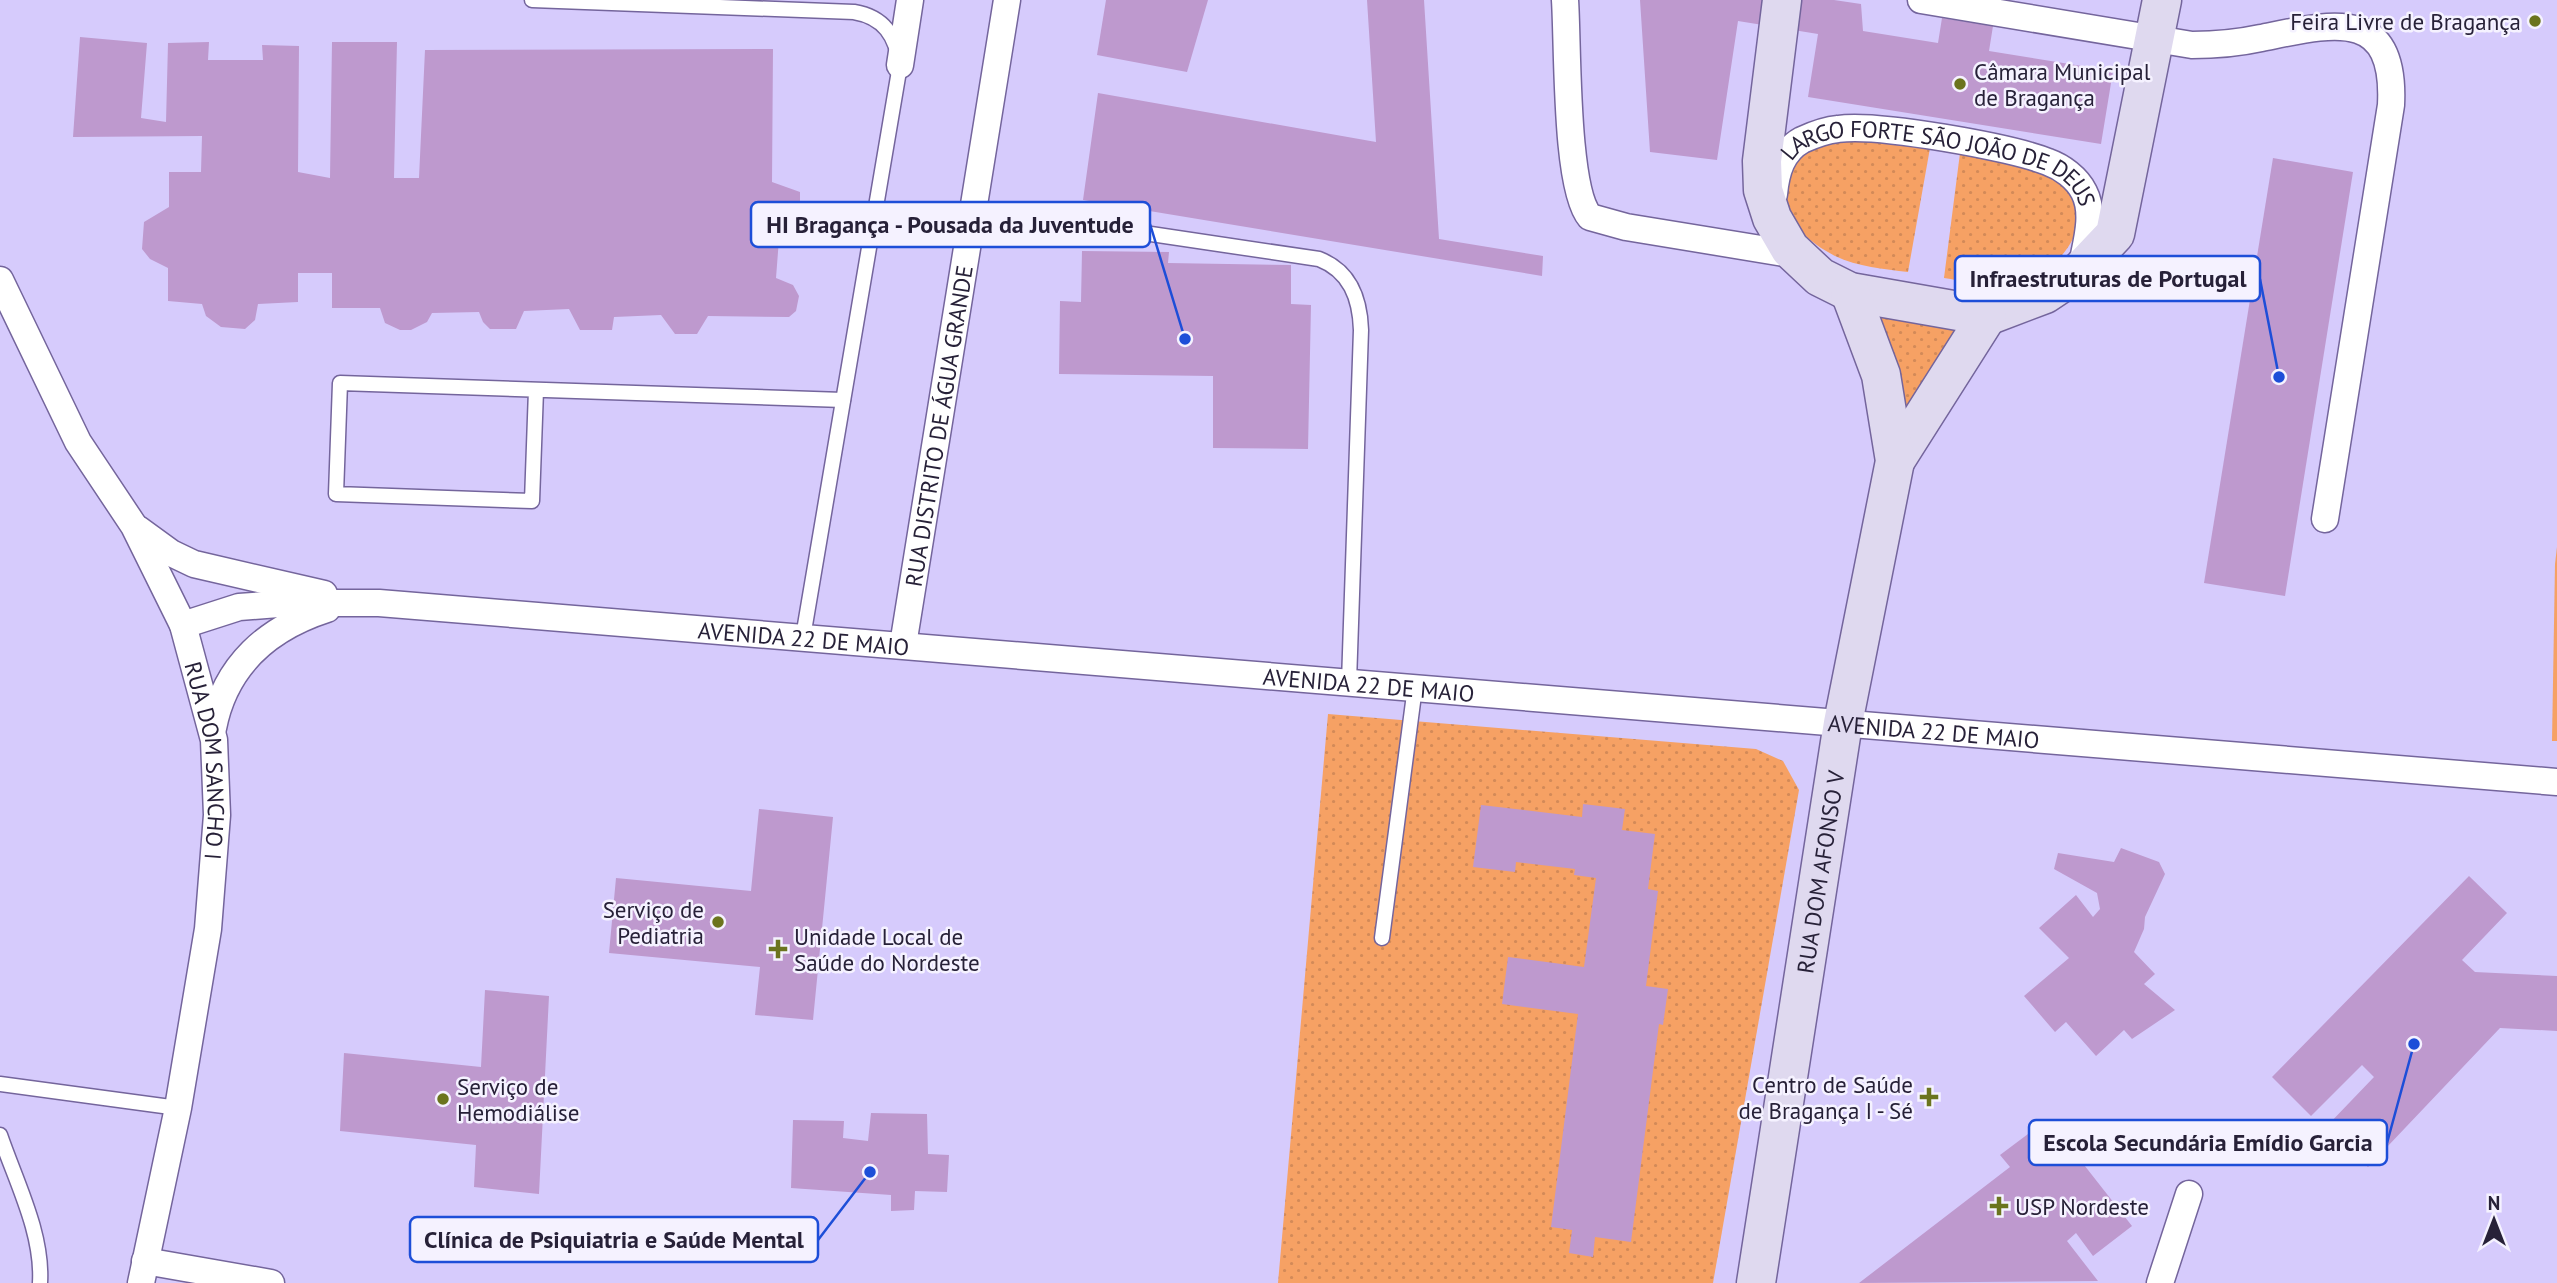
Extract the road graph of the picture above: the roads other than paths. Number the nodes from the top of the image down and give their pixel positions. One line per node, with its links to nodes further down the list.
1 (532, 0): 9 (lane)
2 (909, 0): 9 (street)
3 (1007, 0): 25 (street, RUA DISTRITO DE ÁGUA GRANDE)
4 (1565, 0): 12 (street)
5 (1782, 0): 10 (street, LARGO FORTE SÃO JOÃO DE DEUS)
6 (1921, 0): 8 (street)
7 (2162, 0): 8 (street, LARGO FORTE SÃO JOÃO DE DEUS)
8 (2155, 40): 13 (street, LARGO FORTE SÃO JOÃO DE DEUS); 20 (street)
9 (900, 65): 18 (lane)
10 (1772, 218): 12 (street, LARGO FORTE SÃO JOÃO DE DEUS); 13 (street, LARGO FORTE SÃO JOÃO DE DEUS)
11 (1104, 227): 26 (lane)
12 (1797, 255): 15 (street, LARGO FORTE SÃO JOÃO DE DEUS)
13 (2081, 270): 16 (street, LARGO FORTE SÃO JOÃO DE DEUS)
14 (0, 281): 21 (street, RUA DOM SANCHO I)
15 (1850, 292): 16 (street, LARGO FORTE SÃO JOÃO DE DEUS); 19 (street, RUA DOM AFONSO V)
16 (1987, 316): 19 (street, RUA DOM AFONSO V)
17 (536, 390): 17 (lane); 18 (lane)
18 (843, 400): 24 (lane)
19 (1895, 461): 28 (street, RUA DOM AFONSO V)
20 (2325, 519)
21 (134, 526): 22 (street); 23 (street, RUA DOM SANCHO I)
22 (348, 603): 23 (street, AVENIDA 22 DE MAIO); 24 (street, AVENIDA 22 DE MAIO); 29 (street)
23 (183, 625): 29 (street, RUA DOM SANCHO I)
24 (803, 637): 25 (street, AVENIDA 22 DE MAIO)
25 (903, 645): 26 (street, AVENIDA 22 DE MAIO)
26 (1349, 682): 27 (street, AVENIDA 22 DE MAIO)
27 (1415, 687): 28 (street, AVENIDA 22 DE MAIO); 31 (lane)
28 (1843, 723): 30 (street, AVENIDA 22 DE MAIO); 39 (street, RUA DOM AFONSO V)
29 (212, 733): 33 (street, RUA DOM SANCHO I)
30 (2557, 782)
31 (1382, 938)
32 (0, 1084): 33 (lane)
33 (178, 1108): 36 (street, RUA DOM SANCHO I)
34 (0, 1135): 37 (lane)
35 (2189, 1194): 40 (street)
36 (143, 1272): 38 (street)
37 (40, 1283)
38 (271, 1283)
39 (1756, 1283)
40 (2160, 1283)

